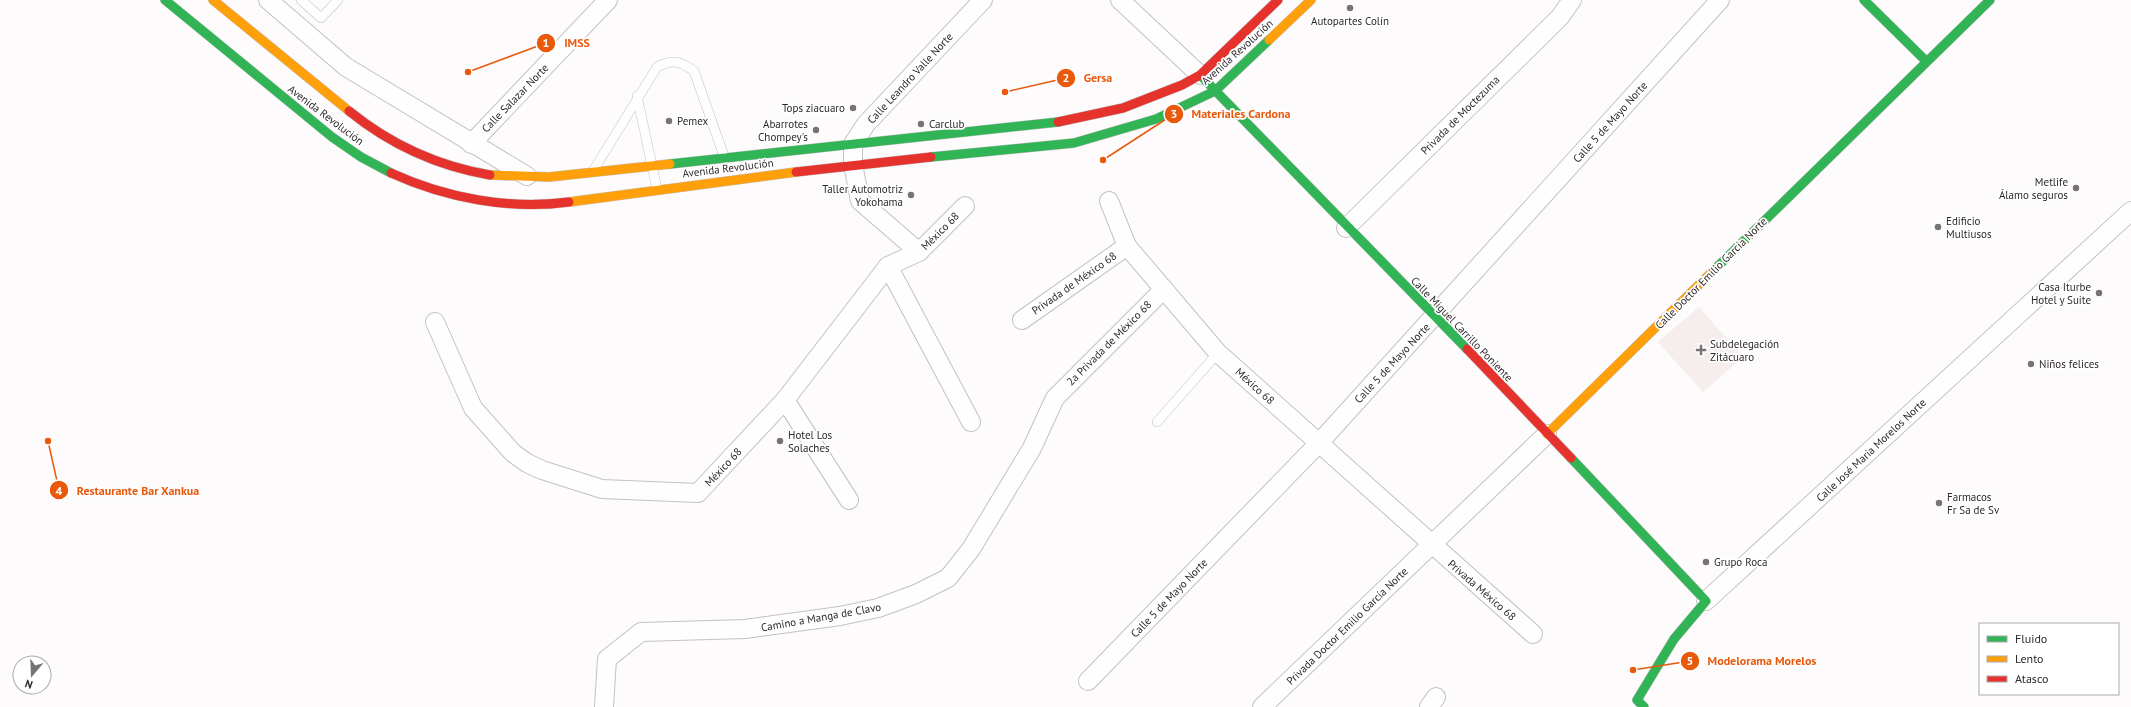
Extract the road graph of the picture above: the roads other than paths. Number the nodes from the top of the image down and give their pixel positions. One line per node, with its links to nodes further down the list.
1 (165, 0): 26 (main road, Avenida Revolución)
2 (213, 0): 25 (main road, Avenida Revolución)
3 (268, 0): 19 (street)
4 (301, 0): 5 (lane)
5 (338, 0)
6 (608, 0): 19 (street, Calle Salazar Norte)
7 (983, 0): 20 (street, Calle Leandro Valle Norte)
8 (1120, 0): 16 (street)
9 (1278, 0): 16 (main road, Avenida Revolución)
10 (1311, 0): 17 (main road, Avenida Revolución)
11 (1572, 0): 30 (street, Privada de Moctezuma)
12 (1720, 0): 35 (street, Calle 5 de Mayo Norte)
13 (1864, 0): 15 (main road)
14 (1990, 0): 15 (main road, Calle Doctor Emilio García Norte)
15 (1926, 61): 43 (main road, Calle Doctor Emilio García Norte)
16 (1200, 75): 17 (main road, Calle Miguel Carrillo Poniente); 20 (main road, Avenida Revolución)
17 (1215, 91): 21 (main road, Avenida Revolución); 30 (main road, Calle Miguel Carrillo Poniente)
18 (638, 96): 22 (lane); 23 (lane); 24 (lane)
19 (471, 144): 25 (street)
20 (853, 144): 21 (street); 23 (main road, Avenida Revolución)
21 (853, 164): 23 (main road, Avenida Revolución); 32 (street)
22 (653, 166): 23 (main road, Avenida Revolución); 24 (main road, Avenida Revolución); 26 (lane)
23 (728, 169): 26 (main road, Avenida Revolución)
24 (593, 172): 25 (main road, Avenida Revolución)
25 (527, 176)
26 (657, 189)
27 (1109, 201): 31 (street, México 68)
28 (966, 206): 32 (street, México 68)
29 (2131, 211): 47 (street, Calle José María Morelos Norte)
30 (1346, 228): 35 (main road, Calle Miguel Carrillo Poniente)
31 (1127, 246): 34 (street, México 68); 36 (street, Privada de México 68)
32 (919, 252): 33 (street, México 68)
33 (888, 266): 40 (street, México 68); 41 (street)
34 (1164, 289): 38 (street, México 68); 39 (street, 2a Privada de México 68)
35 (1434, 317): 43 (main road, Calle Miguel Carrillo Poniente); 44 (street, Calle 5 de Mayo Norte)
36 (1022, 320)
37 (435, 322): 40 (street, México 68)
38 (1218, 353): 42 (lane); 44 (street, México 68)
39 (1055, 398): 51 (street, Camino a Manga de Clavo)
40 (785, 400): 45 (street)
41 (971, 422)
42 (1157, 422)
43 (1548, 434): 46 (street, Calle Doctor Emilio García Norte); 47 (main road, Calle Miguel Carrillo Poniente)
44 (1319, 443): 46 (street, México 68); 49 (street, Calle 5 de Mayo Norte)
45 (849, 500)
46 (1432, 545): 48 (street, Privada México 68); 52 (street, Privada Doctor Emilio García Norte)
47 (1706, 601): 50 (main road, Calle José María Morelos Norte)
48 (1533, 634)
49 (1088, 681)
50 (1638, 705)
51 (604, 707)
52 (1262, 707)

